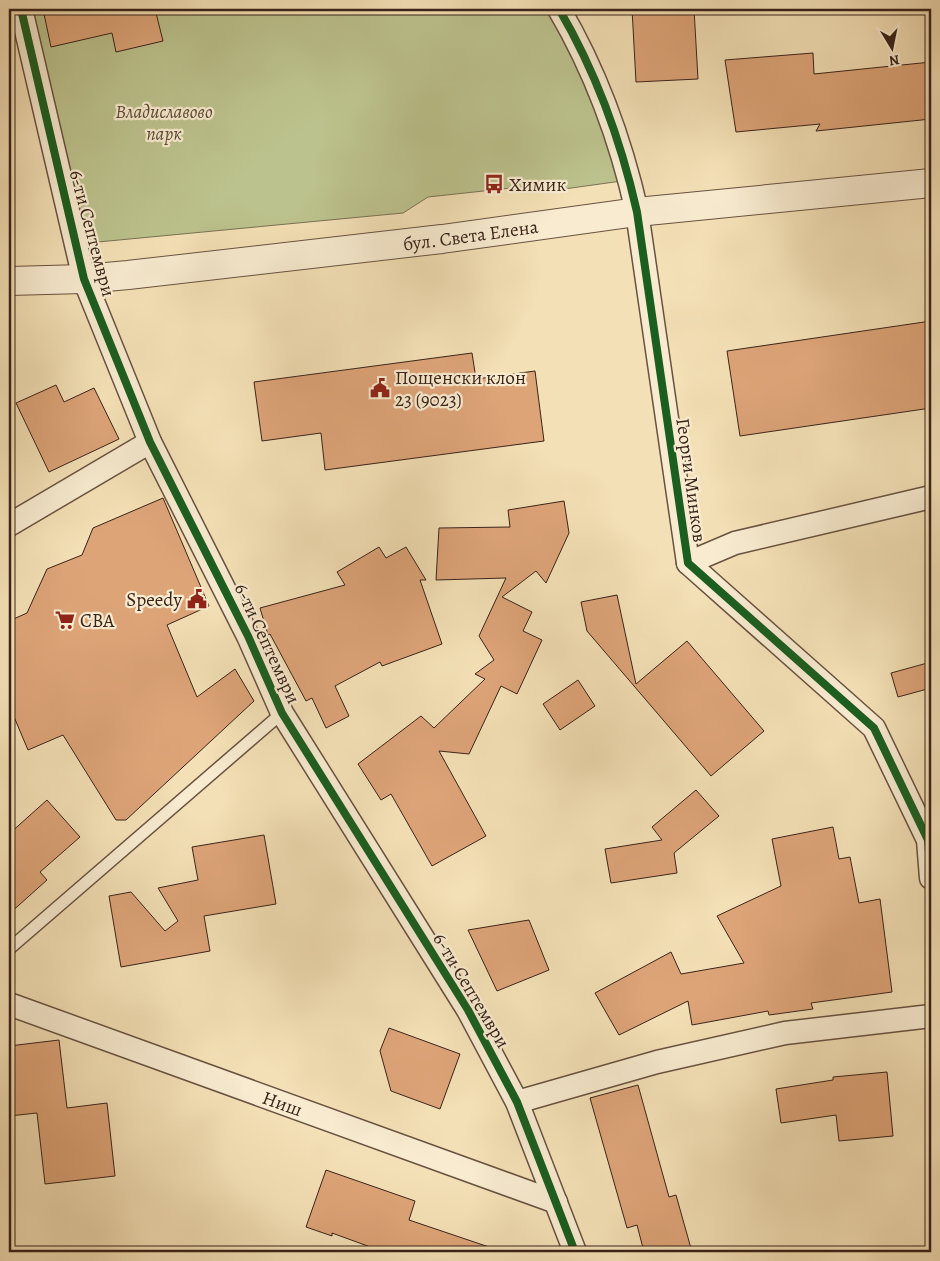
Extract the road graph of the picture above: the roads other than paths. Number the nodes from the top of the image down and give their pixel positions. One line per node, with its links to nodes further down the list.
1 (21, 9): 5 (street, 6-ти Септември)
2 (559, 9): 4 (street, Георги Минков)
3 (931, 183): 4 (street, бул. Света Елена)
4 (637, 212): 5 (street, бул. Света Елена); 10 (street, Георги Минков)
5 (84, 279): 6 (street, бул. Света Елена); 7 (street, 6-ти Септември)
6 (9, 281)
7 (150, 442): 9 (street); 11 (street, 6-ти Септември)
8 (931, 497): 10 (street)
9 (9, 525)
10 (688, 563): 12 (street, Георги Минков)
11 (282, 712): 13 (lane); 16 (street, 6-ти Септември)
12 (931, 878)
13 (9, 949)
14 (9, 1004): 17 (street, Ниш)
15 (931, 1016): 16 (street)
16 (517, 1102): 17 (street, 6-ти Септември)
17 (556, 1202): 18 (street, 6-ти Септември)
18 (575, 1252)

